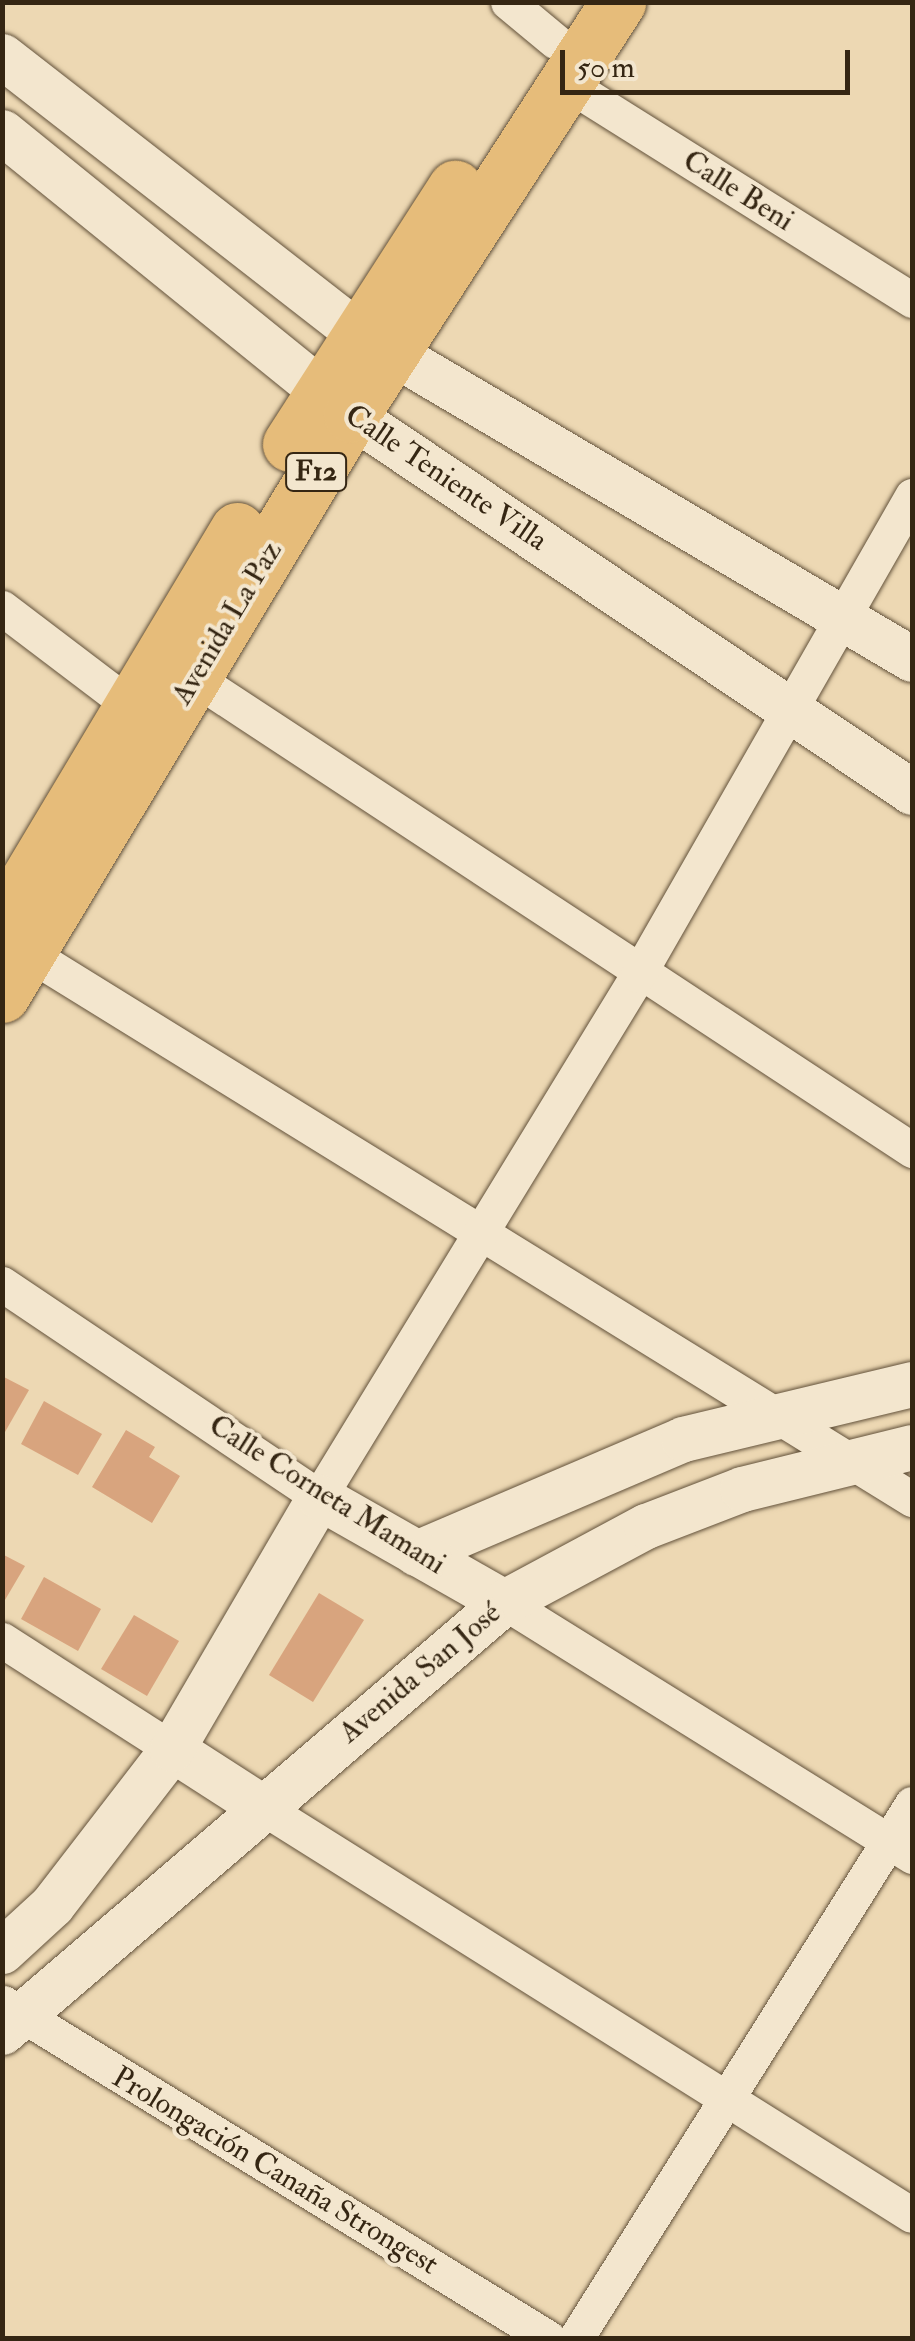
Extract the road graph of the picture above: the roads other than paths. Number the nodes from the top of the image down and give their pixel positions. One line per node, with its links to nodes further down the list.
1 (508, 2): 3 (street, Calle Beni)
2 (618, 2): 3 (main road, Avenida La Paz / F12)
3 (565, 41): 6 (street, Calle Beni); 7 (main road, Avenida La Paz / F12)
4 (2, 56): 7 (street)
5 (2, 132): 8 (street, Calle Teniente Villa)
6 (912, 300)
7 (376, 342): 8 (main road, Avenida La Paz / F12); 11 (street)
8 (336, 403): 13 (main road, Avenida La Paz / F12); 14 (street, Calle Teniente Villa); 15 (main road, Avenida La Paz / F12)
9 (912, 496): 11 (street)
10 (2, 608): 15 (street)
11 (841, 612): 12 (street); 14 (street)
12 (912, 659)
13 (194, 677): 15 (main road, Avenida La Paz / F12); 18 (street)
14 (784, 709): 16 (street, Calle Teniente Villa); 18 (street)
15 (147, 718): 17 (main road, Avenida La Paz / F12)
16 (912, 792)
17 (9, 952): 20 (street)
18 (638, 976): 19 (street); 20 (street)
19 (912, 1150)
20 (477, 1232): 23 (street); 26 (street)
21 (2, 1284): 26 (street, Calle Corneta Mamani)
22 (912, 1384): 23 (street)
23 (770, 1413): 25 (street); 28 (street)
24 (912, 1447): 25 (street, Avenida San José)
25 (846, 1461): 27 (street); 29 (street, Avenida San José)
26 (320, 1496): 28 (street, Calle Corneta Mamani); 31 (street)
27 (912, 1500)
28 (416, 1553): 29 (street, Calle Corneta Mamani)
29 (504, 1602): 33 (street, Avenida San José); 34 (street, Calle Corneta Mamani)
30 (2, 1640): 31 (street)
31 (172, 1748): 33 (street); 35 (street)
32 (912, 1804): 34 (street)
33 (262, 1807): 36 (street, Avenida San José); 37 (street)
34 (901, 1848): 37 (street)
35 (2, 1950)
36 (8, 2016): 39 (street, Prolongación Canaña Strongest)
37 (726, 2095): 38 (street); 40 (street)
38 (912, 2216)
39 (548, 2338)
40 (576, 2338)

